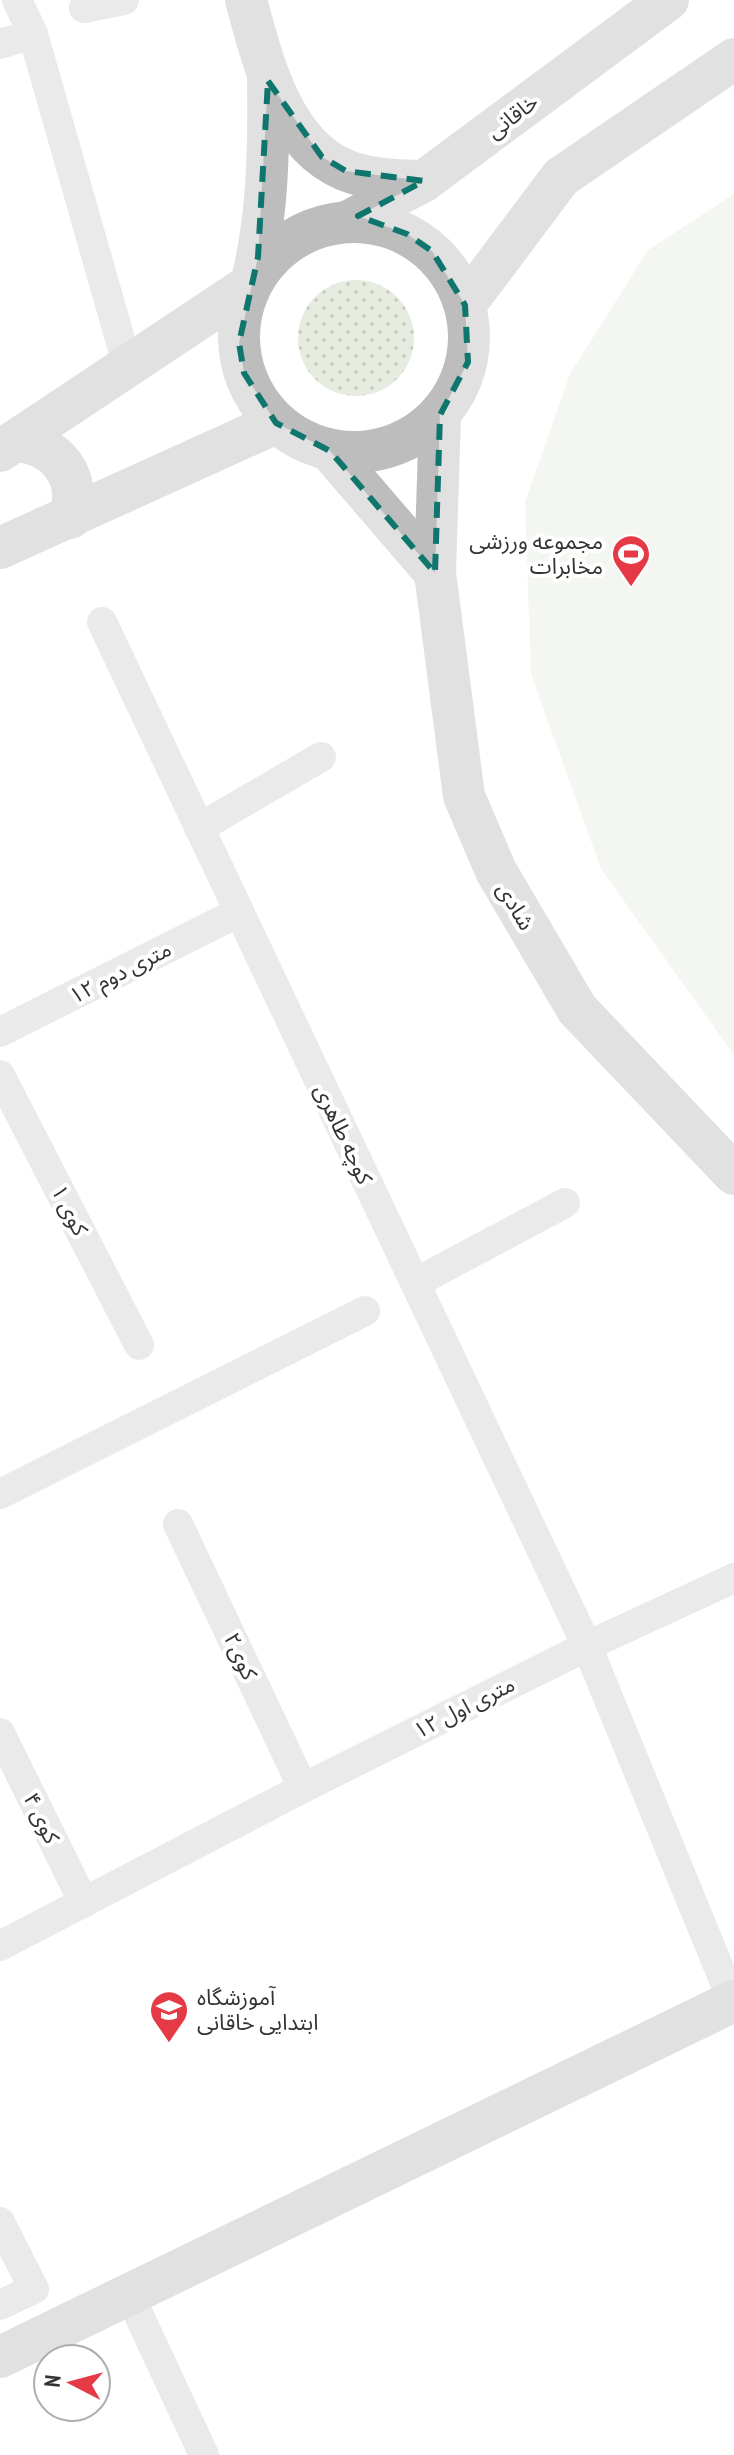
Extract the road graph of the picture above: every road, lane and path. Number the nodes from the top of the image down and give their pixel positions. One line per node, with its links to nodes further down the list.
1 (17, 0): 6 (street)
2 (124, 0): 5 (street)
3 (246, 0): 9 (street)
4 (668, 0): 10 (street, خاقانی)
5 (84, 8)
6 (33, 34): 7 (street); 14 (street)
7 (0, 44)
8 (734, 59): 13 (street)
9 (268, 81): 10 (street); 12 (street)
10 (424, 181): 11 (street, خاقانی)
11 (349, 221): 12 (street); 13 (street)
12 (251, 284): 14 (street); 16 (street)
13 (465, 305): 15 (street)
14 (128, 367): 17 (street)
15 (440, 415): 18 (street); 21 (street, شادی)
16 (276, 423): 18 (street); 19 (street)
17 (9, 446): 19 (street)
18 (330, 451): 21 (street)
19 (70, 518): 20 (street)
20 (0, 548)
21 (435, 573): 28 (street, شادی)
22 (102, 622): 24 (street, کوچه طاهری)
23 (321, 757): 24 (street)
24 (199, 828): 25 (street, کوچه طاهری)
25 (239, 912): 26 (street, ۱۲ متری دوم); 30 (street, کوچه طاهری)
26 (0, 1032)
27 (0, 1075): 32 (street, کوی ۱)
28 (734, 1174)
29 (565, 1203): 30 (street)
30 (415, 1283): 36 (street, کوچه طاهری)
31 (365, 1311): 33 (street)
32 (139, 1345)
33 (0, 1494)
34 (178, 1524): 38 (street, کوی۲)
35 (734, 1578): 36 (street, ۱۲ متری اول)
36 (587, 1646): 38 (street, ۱۲ متری اول); 41 (street)
37 (0, 1733): 39 (street, کوی ۴)
38 (303, 1788): 39 (street, ۱۲ متری اول)
39 (84, 1903): 40 (street, ۱۲ متری اول)
40 (0, 1946)
41 (734, 2002): 43 (street)
42 (0, 2222): 44 (street)
43 (129, 2294): 45 (street); 46 (street)
44 (0, 2305)
45 (0, 2357)
46 (204, 2455)

